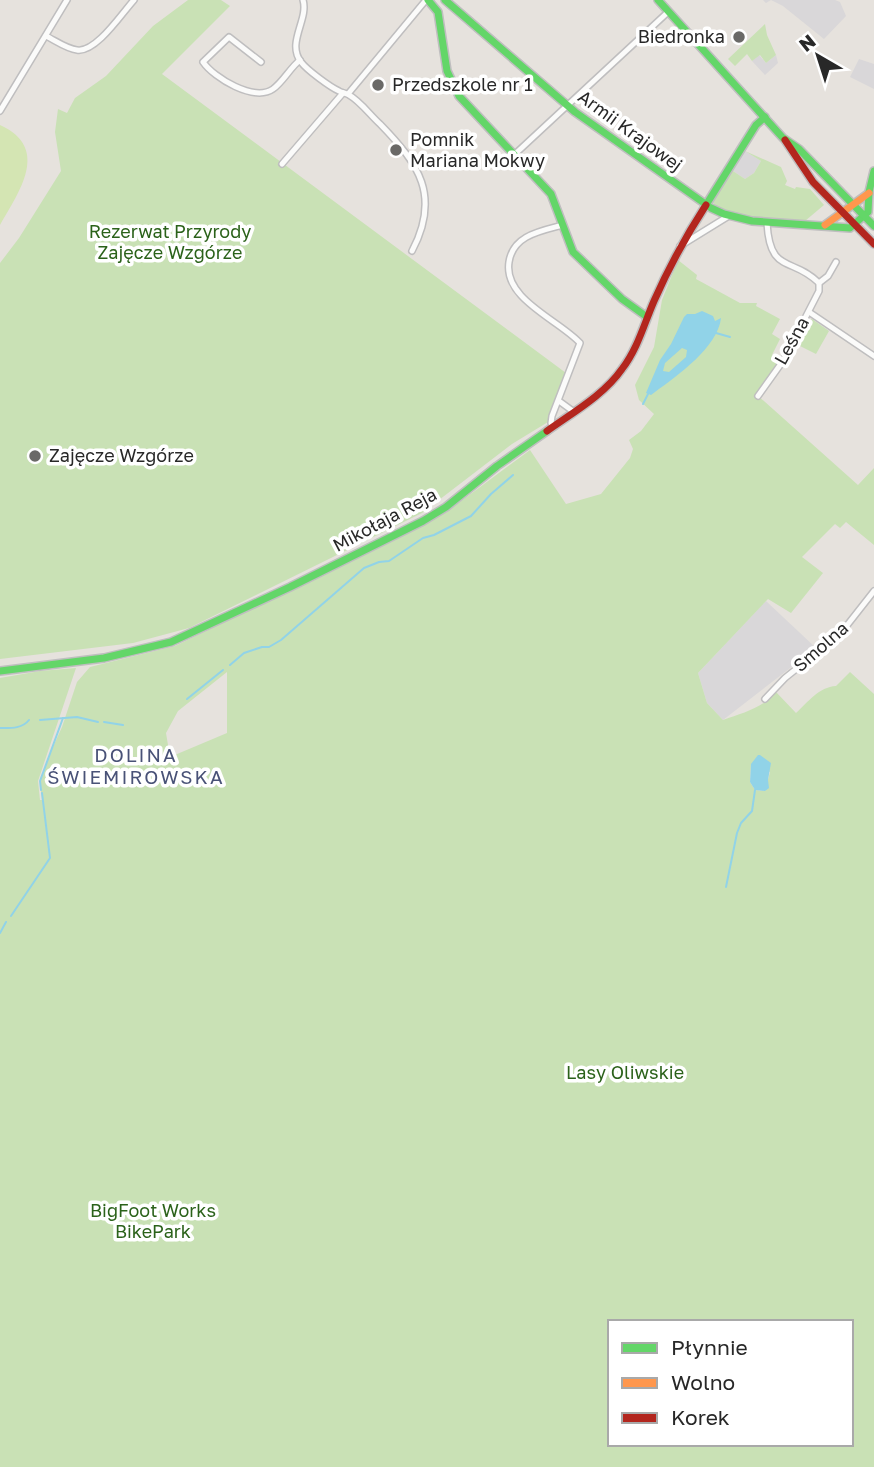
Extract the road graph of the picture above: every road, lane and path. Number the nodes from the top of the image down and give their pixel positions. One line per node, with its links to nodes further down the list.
1 (67, 0): 8 (street)
2 (134, 0): 8 (street)
3 (303, 0): 9 (street)
4 (427, 0): 11 (street); 16 (street)
5 (445, 0): 12 (street, Armii Krajowej)
6 (658, 0): 7 (street)
7 (668, 12): 12 (street); 14 (street)
8 (46, 36): 13 (street)
9 (300, 60): 10 (street); 11 (street)
10 (261, 62)
11 (345, 93): 17 (street); 32 (street)
12 (567, 106): 16 (street); 21 (street, Armii Krajowej)
13 (0, 111)
14 (765, 117): 15 (street); 21 (street, Mikołaja Reja)
15 (783, 138): 20 (street); 22 (street)
16 (514, 155): 26 (street)
17 (282, 164)
18 (874, 171): 19 (street)
19 (869, 192): 20 (street); 24 (street)
20 (853, 203): 22 (street); 24 (street)
21 (705, 205): 23 (street, Armii Krajowej); 31 (street, Mikołaja Reja)
22 (841, 211): 27 (street); 28 (street)
23 (727, 216): 25 (street, Armii Krajowej); 31 (street)
24 (865, 216): 28 (street); 29 (street)
25 (767, 223): 27 (street, Armii Krajowej); 34 (street)
26 (563, 225): 36 (street); 39 (street)
27 (825, 225): 28 (street, Armii Krajowej)
28 (855, 226): 30 (street)
29 (874, 226)
30 (874, 244)
31 (680, 246): 36 (street, Mikołaja Reja)
32 (412, 251)
33 (836, 262): 34 (street, Leśna)
34 (819, 283): 35 (street, Leśna)
35 (809, 312): 37 (street); 38 (street, Leśna)
36 (647, 317): 40 (street, Mikołaja Reja)
37 (874, 356)
38 (758, 396)
39 (559, 401): 40 (street); 41 (street)
40 (573, 412): 41 (street, Mikołaja Reja)
41 (554, 426): 43 (street, Mikołaja Reja)
42 (874, 591): 44 (street, Smolna)
43 (0, 671)
44 (765, 699)

